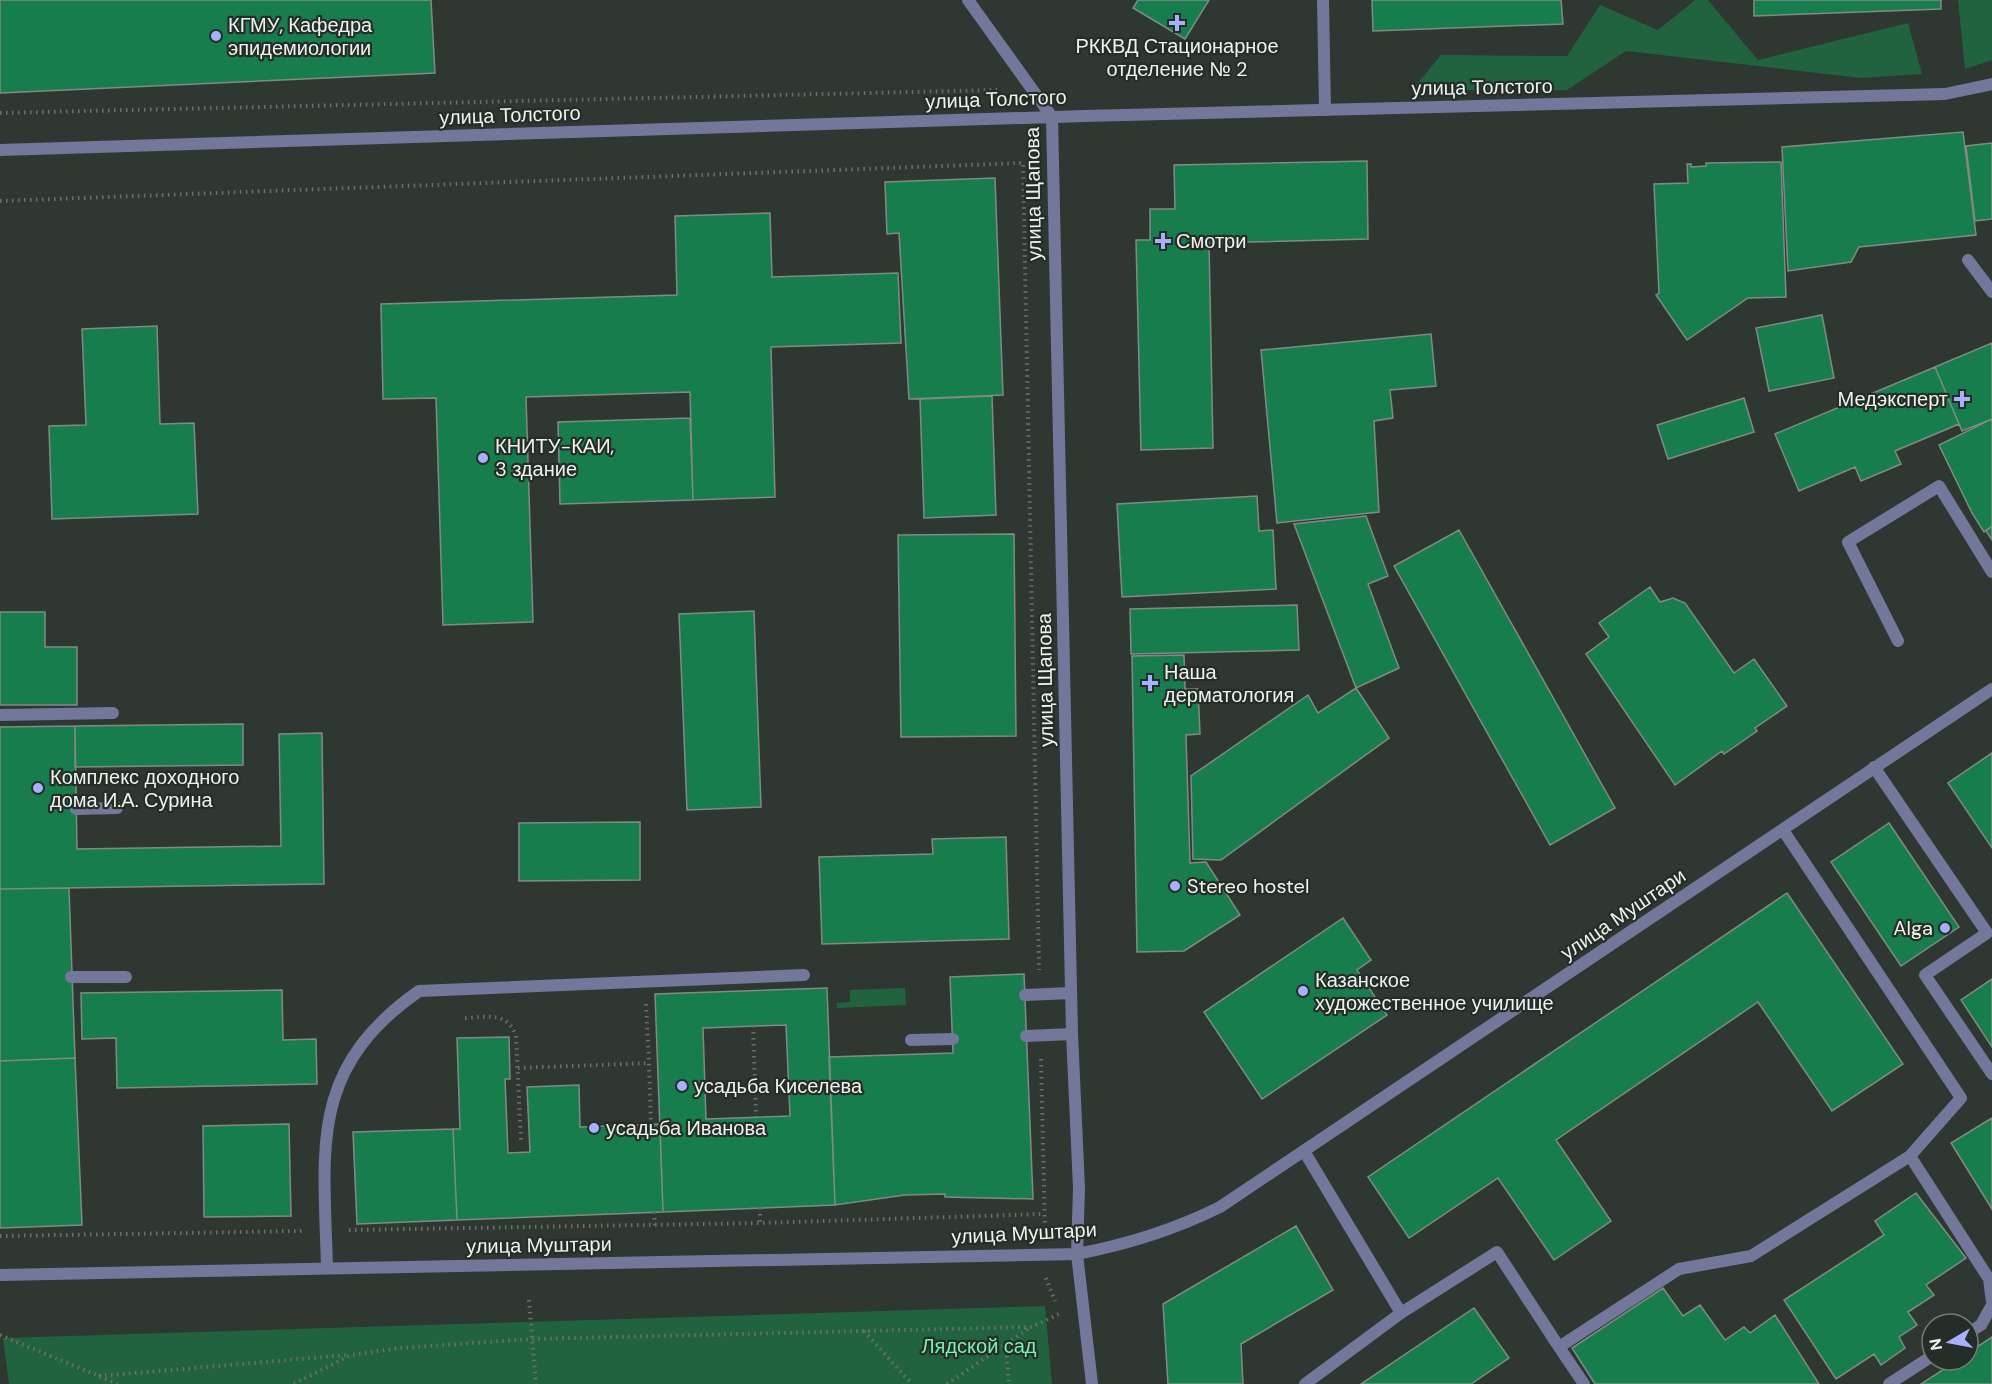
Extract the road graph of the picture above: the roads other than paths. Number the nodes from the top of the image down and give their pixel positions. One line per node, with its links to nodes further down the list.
1 (968, 0): 5 (street, улица Щапова)
2 (1323, 0): 4 (street)
3 (1992, 84): 4 (street, улица Толстого)
4 (1325, 110): 5 (street, улица Толстого)
5 (1052, 117): 6 (street, улица Толстого); 21 (street, улица Щапова)
6 (0, 150)
7 (1968, 260): 8 (street)
8 (1992, 292)
9 (1992, 572): 10 (street)
10 (1898, 641)
11 (1992, 689): 14 (street, улица Муштари)
12 (113, 713): 13 (street)
13 (0, 715)
14 (1874, 767): 17 (street, улица Муштари); 27 (street)
15 (117, 808): 16 (street)
16 (76, 809)
17 (1783, 830): 28 (street, улица Муштари); 29 (street)
18 (804, 975): 31 (street)
19 (126, 977): 20 (street)
20 (72, 978)
21 (1071, 993): 22 (street); 23 (street, улица Щапова)
22 (1025, 995)
23 (1072, 1034): 24 (street); 30 (street, улица Щапова)
24 (1026, 1036)
25 (953, 1039): 26 (street)
26 (911, 1040)
27 (1992, 1074)
28 (1304, 1151): 30 (street, улица Муштари); 34 (street)
29 (1910, 1156): 33 (street); 36 (street)
30 (1077, 1254): 31 (street, улица Муштари); 38 (street, улица Щапова)
31 (327, 1268): 32 (street, улица Муштари)
32 (0, 1275)
33 (1992, 1303): 35 (street)
34 (1401, 1313): 36 (street); 39 (street)
35 (1980, 1325)
36 (1559, 1347): 40 (street)
37 (1920, 1364): 41 (street)
38 (1092, 1384)
39 (1305, 1384)
40 (1584, 1384)
41 (1889, 1384)

